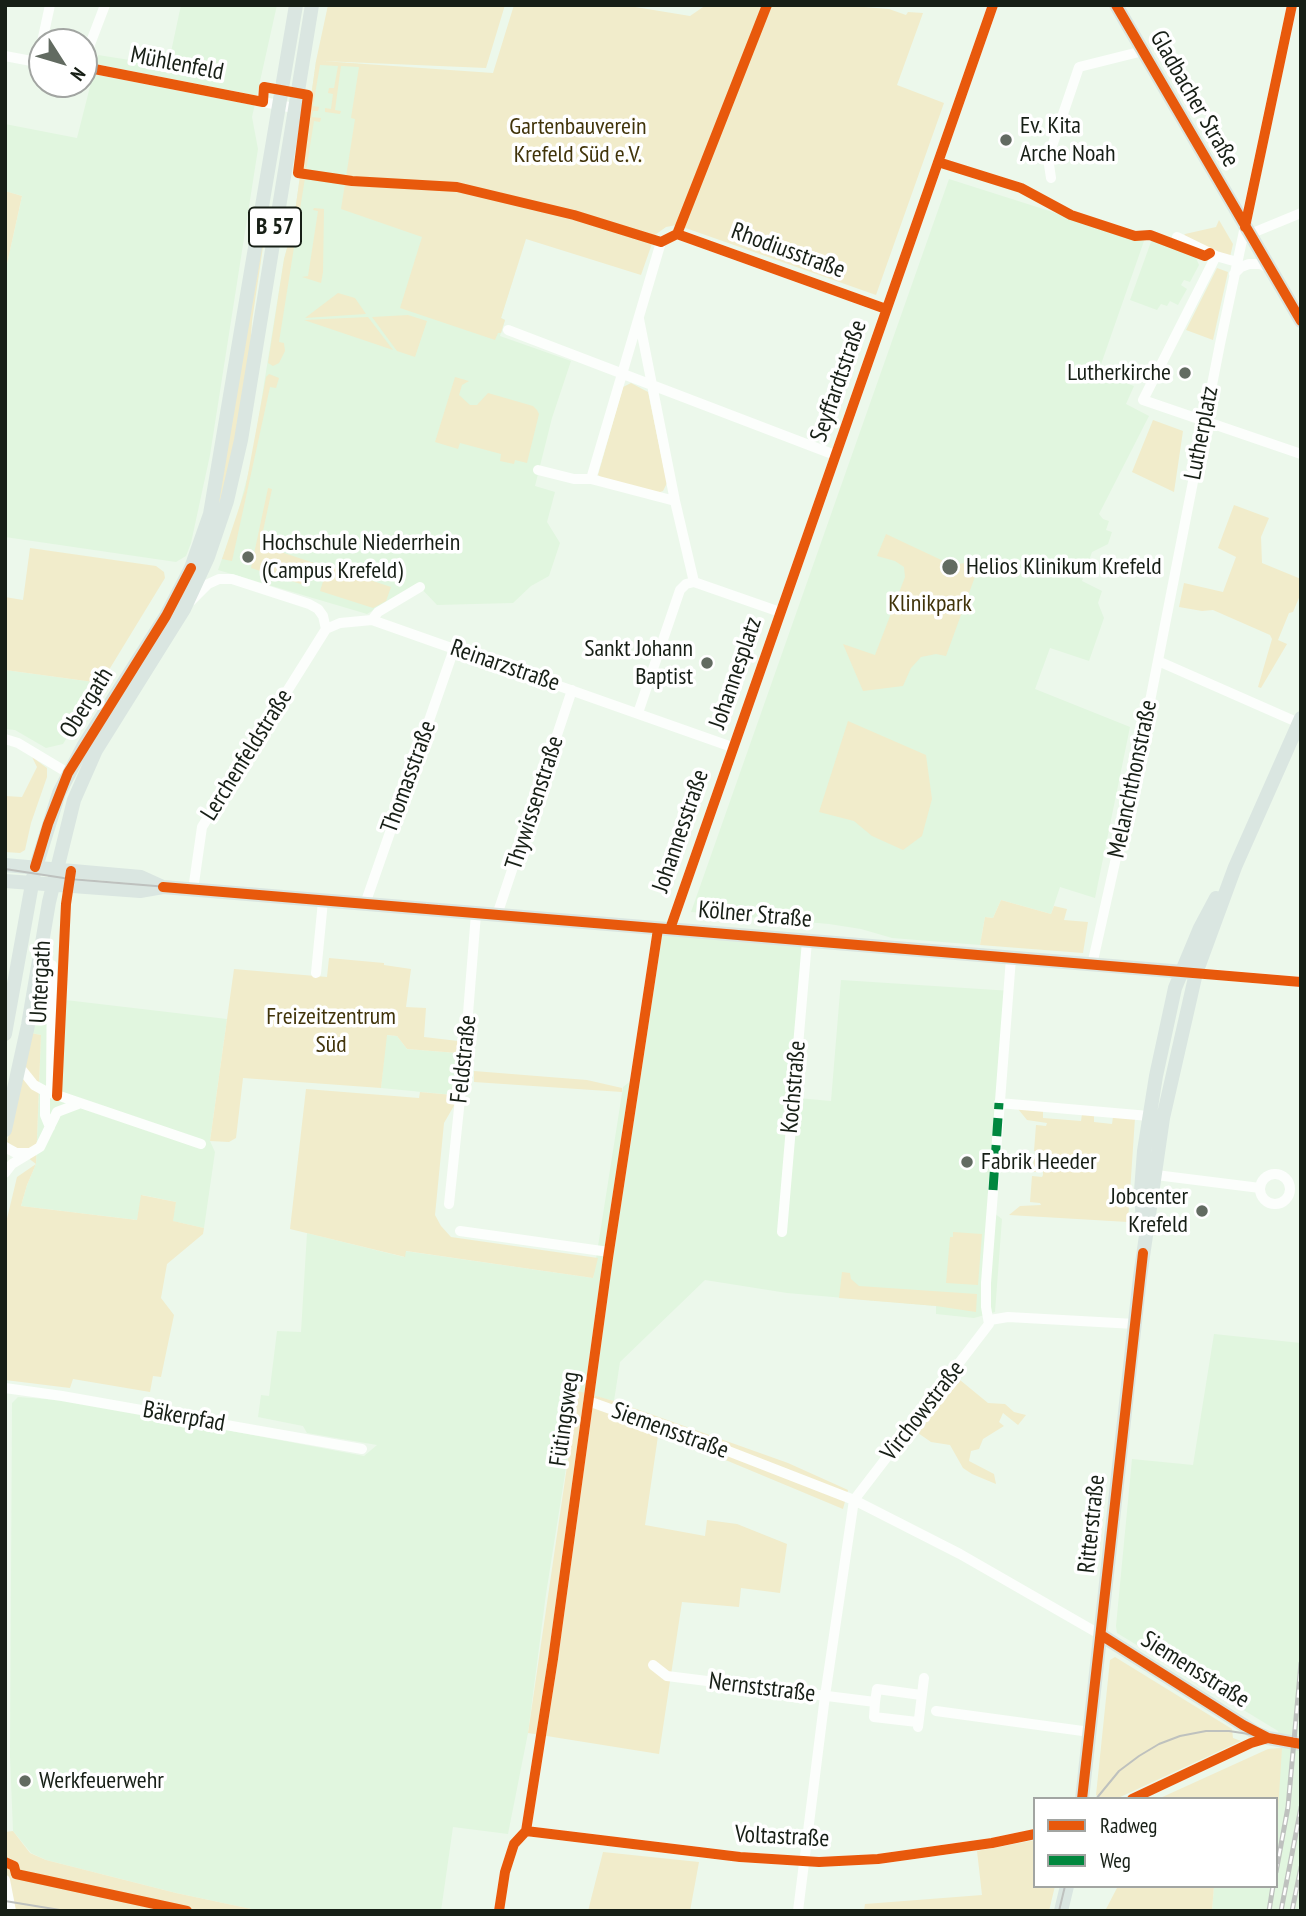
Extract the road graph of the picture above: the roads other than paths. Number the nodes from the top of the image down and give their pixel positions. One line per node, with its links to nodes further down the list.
1 (50, 5): 8 (street)
2 (105, 5): 9 (street)
3 (296, 5): 14 (main road, Obergath / B 57)
4 (312, 5): 15 (main road, Obergath / B 57)
5 (993, 5): 26 (street, Seyffardtstraße)
6 (1116, 5): 10 (main road, Gladbacher Straße)
7 (1292, 5): 17 (street, Lutherplatz)
8 (45, 28)
9 (96, 28)
10 (1143, 51): 16 (street); 18 (main road, Gladbacher Straße)
11 (5, 56): 12 (street)
12 (28, 61)
13 (98, 70): 14 (street, Mühlenfeld)
14 (278, 105): 15 (street, Mühlenfeld); 52 (main road, Obergath / B 57)
15 (294, 108): 41 (main road, Obergath / B 57)
16 (1051, 178)
17 (1254, 188): 18 (street); 20 (street, Lutherplatz)
18 (1228, 198): 20 (main road, Gladbacher Straße)
19 (1301, 213): 20 (street)
20 (1247, 230): 23 (street, Lutherplatz); 24 (main road, Gladbacher Straße)
21 (1177, 237): 22 (street)
22 (1216, 256): 23 (street); 32 (street)
23 (1239, 256): 25 (street, Lutherplatz)
24 (1269, 268): 25 (street); 28 (main road, Gladbacher Straße)
25 (1234, 274): 32 (street, Lutherplatz)
26 (886, 309): 27 (street, Rhodiusstraße); 34 (street, Seyffardtstraße)
27 (638, 315): 30 (street); 31 (street)
28 (1301, 321)
29 (508, 330): 30 (street)
30 (622, 373): 31 (street); 36 (street)
31 (653, 386): 34 (street); 37 (street)
32 (1205, 422): 33 (street); 40 (street, Lutherplatz)
33 (1301, 454)
34 (835, 455): 42 (street, Seyffardtstraße)
35 (538, 470): 36 (street)
36 (591, 479): 37 (street)
37 (675, 500): 38 (street)
38 (694, 582): 42 (street, Johannesplatz); 48 (street)
39 (420, 587): 43 (street)
40 (1171, 592): 46 (street, Melanchthonstraße)
41 (184, 609): 44 (street); 56 (main road, Obergath / B 57)
42 (780, 612): 51 (street, Johannesplatz)
43 (372, 620): 44 (street, Reinarzstraße); 45 (street, Reinarzstraße)
44 (326, 629): 61 (street, Lerchenfeldstraße)
45 (454, 649): 47 (street, Reinarzstraße); 63 (street, Thomasstraße)
46 (1158, 661): 49 (street); 70 (street, Melanchthonstraße)
47 (572, 690): 48 (street, Reinarzstraße); 65 (street, Thywissenstraße)
48 (638, 713): 51 (street, Johannesplatz)
49 (1300, 720): 55 (main road, Ritterstraße)
50 (5, 739): 52 (street)
51 (732, 747): 66 (street, Johannesstraße)
52 (68, 773): 54 (main road, Obergath / B 57)
53 (5, 865): 54 (main road, Kölner Straße)
54 (35, 867): 56 (main road, Kölner Straße); 58 (main road, Obergath / B 57)
55 (1235, 867): 71 (main road, Ritterstraße); 73 (main road, Ritterstraße)
56 (56, 870): 59 (main road, Obergath / B 57); 60 (main road, Kölner Straße)
57 (5, 881): 58 (main road, Kölner Straße)
58 (32, 884): 59 (main road, Kölner Straße); 75 (main road, Untergath / B 57)
59 (53, 885): 60 (main road, Kölner Straße); 77 (main road, Untergath / B 57)
60 (163, 887): 61 (main road, Kölner Straße)
61 (193, 890): 62 (main road, Kölner Straße)
62 (323, 901): 63 (main road, Kölner Straße); 72 (street)
63 (365, 904): 64 (main road, Kölner Straße)
64 (476, 914): 65 (main road, Kölner Straße); 90 (street, Feldstraße)
65 (497, 915): 66 (main road, Kölner Straße)
66 (664, 929): 67 (main road, Kölner Straße); 93 (street, Fütingsweg)
67 (807, 941): 68 (main road, Kölner Straße); 92 (street, Kochstraße)
68 (1011, 958): 70 (main road, Kölner Straße); 79 (street)
69 (52, 965): 78 (street, Untergath)
70 (1092, 965): 71 (main road, Kölner Straße)
71 (1180, 972): 73 (main road, Kölner Straße); 81 (main road, Ritterstraße)
72 (316, 973)
73 (1196, 973): 74 (street, Kölner Straße); 88 (main road, Ritterstraße)
74 (1301, 982)
75 (10, 988): 76 (main road, Untergath / B 57)
76 (5, 1034)
77 (18, 1065): 78 (street); 83 (main road, Untergath / B 57)
78 (48, 1092): 80 (street); 82 (street, Untergath)
79 (999, 1103): 81 (street); 94 (street)
80 (78, 1104): 82 (street); 84 (street)
81 (1149, 1116): 88 (main road, Ritterstraße)
82 (50, 1127): 86 (street)
83 (5, 1130)
84 (201, 1144)
85 (5, 1146): 86 (street)
86 (29, 1153): 87 (street)
87 (5, 1172)
88 (1148, 1175): 89 (street); 95 (main road, Ritterstraße)
89 (1260, 1188)
90 (449, 1204)
91 (460, 1231): 93 (street)
92 (782, 1232)
93 (609, 1252): 97 (street, Fütingsweg)
94 (989, 1320): 95 (street); 99 (street, Virchowstraße)
95 (1135, 1324): 100 (main road, Ritterstraße)
96 (5, 1388): 98 (street, Bäkerpfad)
97 (588, 1401): 99 (street, Siemensstraße); 112 (street, Fütingsweg)
98 (362, 1449)
99 (854, 1500): 100 (street, Siemensstraße); 104 (street, Virchowstraße)
100 (1101, 1635): 107 (main road, Ritterstraße); 108 (main road, Siemensstraße)
101 (653, 1665): 104 (street, Nernststraße)
102 (924, 1678): 103 (street)
103 (921, 1695): 105 (street, Nernststraße); 105 (street)
104 (825, 1696): 105 (street, Nernststraße); 114 (street, Virchowstraße)
105 (875, 1702)
106 (936, 1711): 107 (street)
107 (1090, 1732): 110 (main road, Ritterstraße)
108 (1268, 1738): 109 (main road); 111 (street)
109 (1301, 1744)
110 (1082, 1797)
111 (1136, 1797)
112 (526, 1831): 114 (street, Voltastraße); 118 (street, Fütingsweg)
113 (1033, 1833): 114 (street, Voltastraße)
114 (804, 1861): 119 (street, Virchowstraße)
115 (5, 1880): 117 (street)
116 (1067, 1888): 120 (main road)
117 (11, 1911)
118 (499, 1911)
119 (798, 1911)
120 (1061, 1911)

